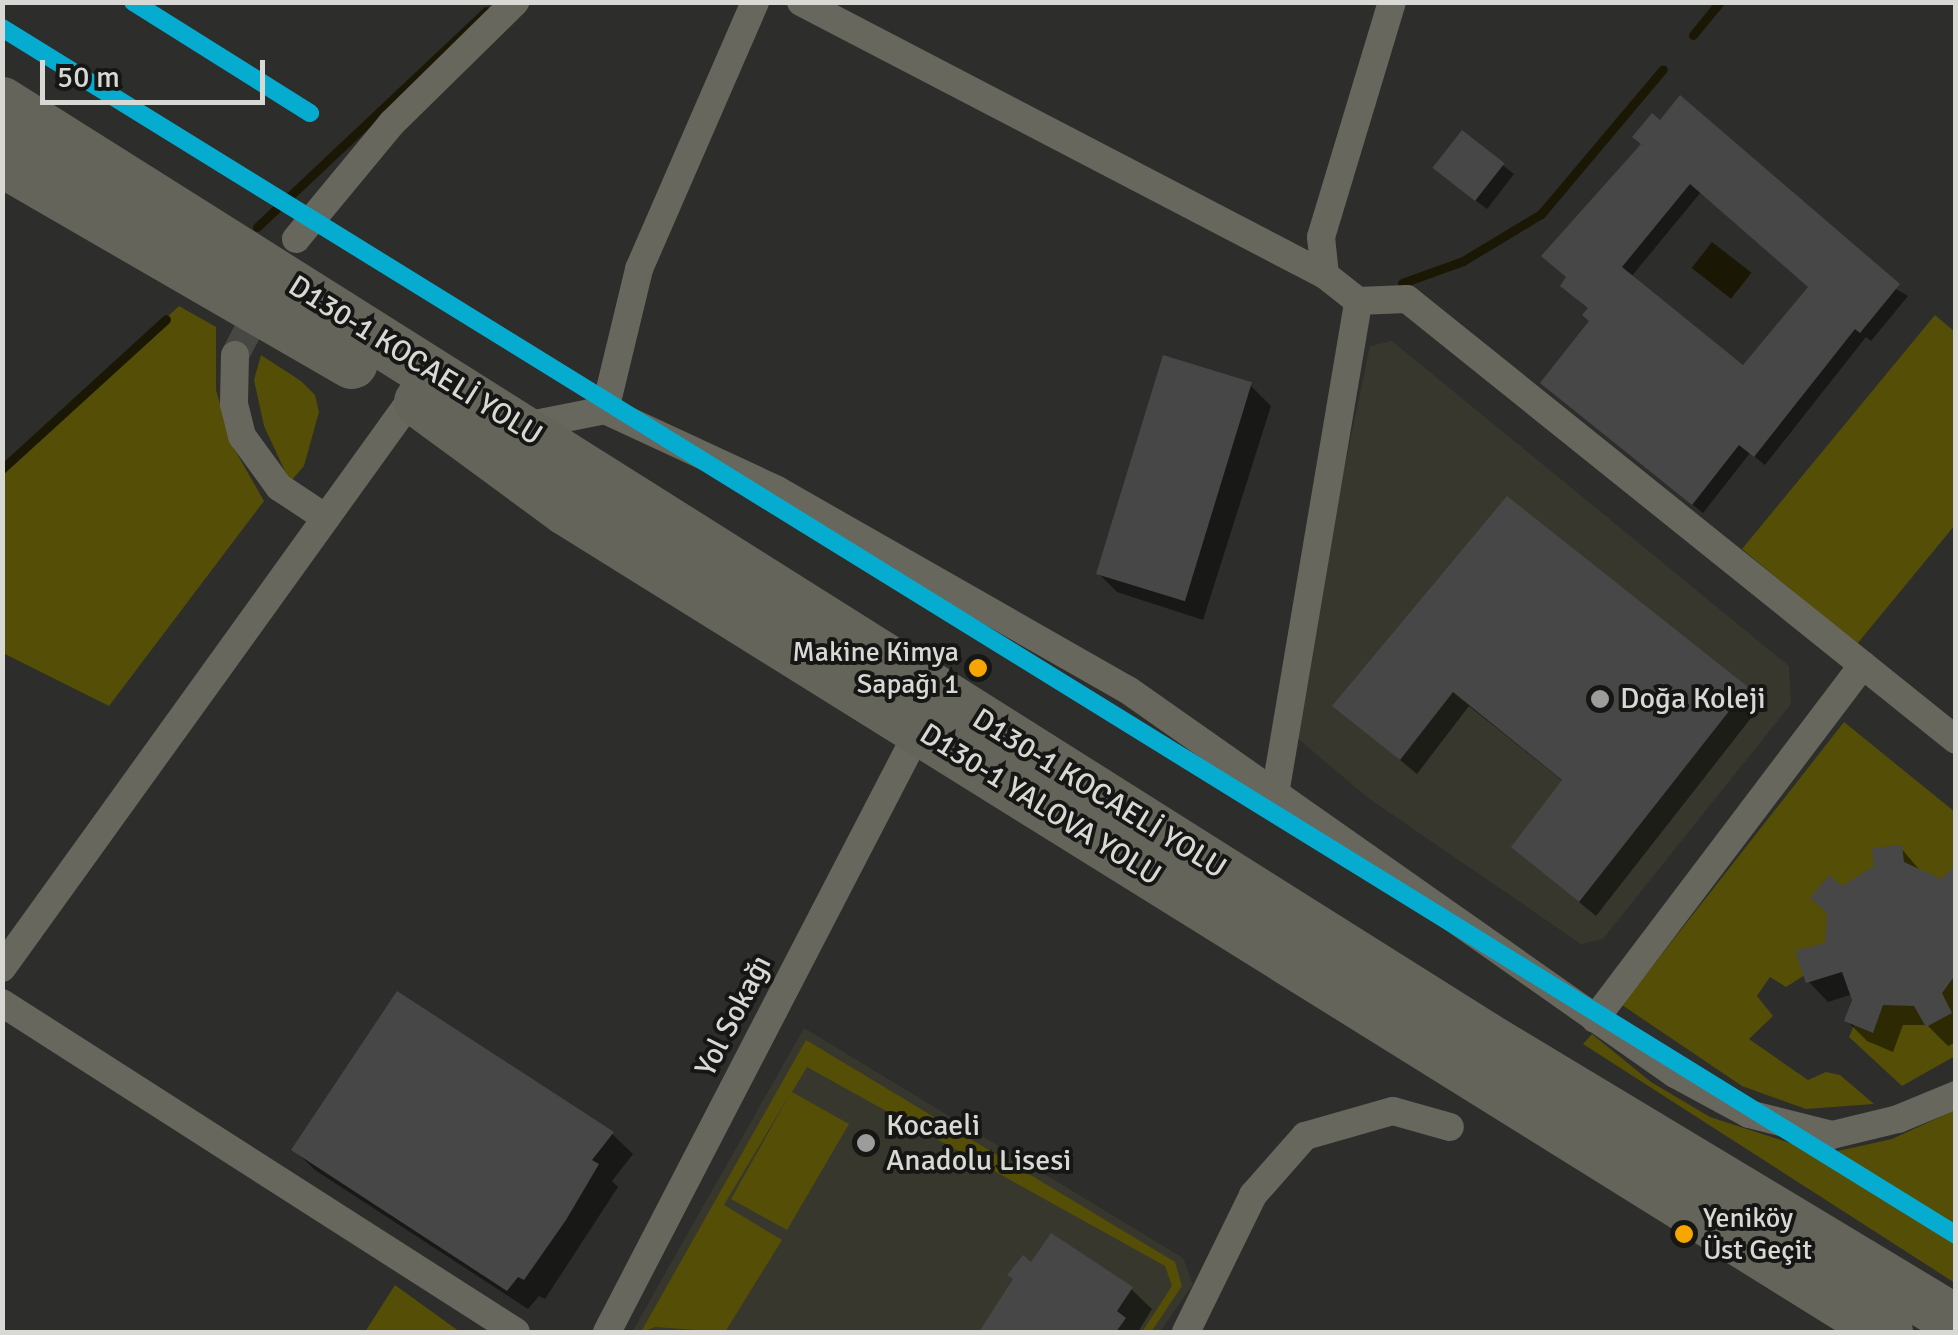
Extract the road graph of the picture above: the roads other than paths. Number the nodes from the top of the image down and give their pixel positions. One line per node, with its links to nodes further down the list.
1 (515, 2): 7 (street)
2 (756, 2): 12 (street)
3 (801, 2): 8 (street)
4 (1392, 2): 8 (street)
5 (2, 103): 13 (highway, D130-1 KOCAELİ YOLU)
6 (2, 161): 11 (highway, D130-1 YALOVA YOLU)
7 (296, 238)
8 (1326, 274): 9 (street)
9 (1358, 301): 15 (street); 18 (street)
10 (235, 355): 14 (street)
11 (414, 397): 14 (street); 16 (highway, D130-1 YALOVA YOLU)
12 (606, 410): 13 (street); 18 (street)
13 (519, 427): 24 (highway, D130-1 KOCAELİ YOLU)
14 (326, 518): 19 (street)
15 (1863, 666): 17 (street); 21 (street)
16 (919, 730): 24 (highway, D130-1 YALOVA YOLU); 27 (street, Yol Sokağı)
17 (1956, 740)
18 (1275, 794): 21 (street)
19 (2, 968)
20 (2, 1004): 26 (street)
21 (1595, 1019): 22 (street)
22 (1956, 1095)
23 (1450, 1127): 28 (street)
24 (1855, 1292): 25 (highway, D130-1 KOCAELİ YOLU)
25 (1956, 1322)
26 (516, 1332)
27 (608, 1332)
28 (1186, 1332)

